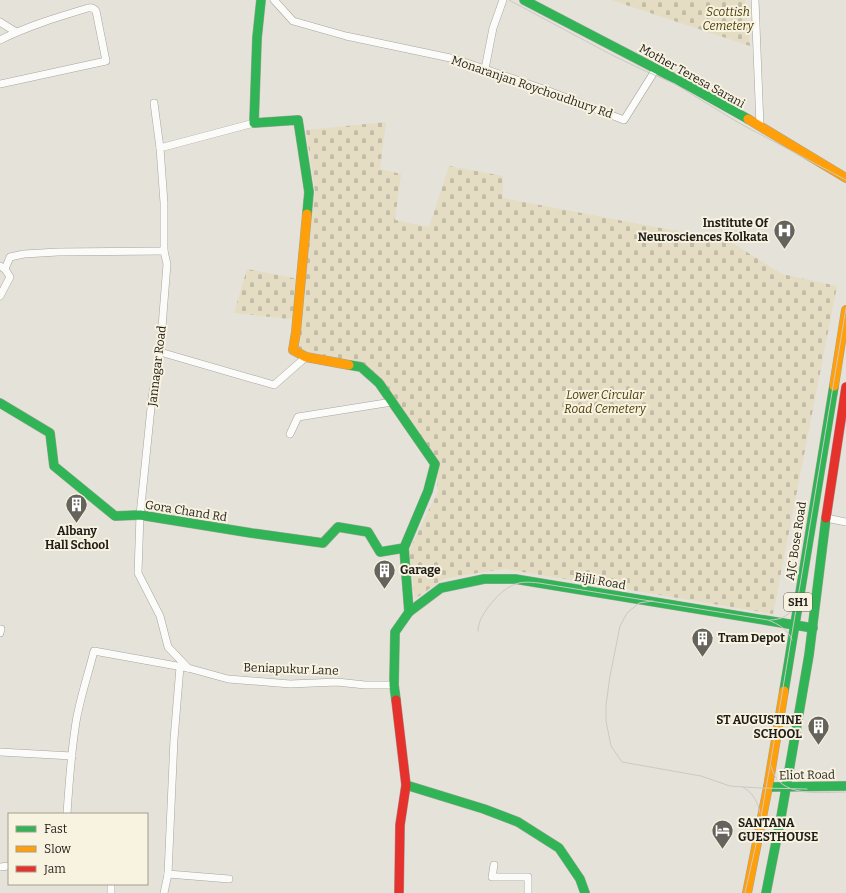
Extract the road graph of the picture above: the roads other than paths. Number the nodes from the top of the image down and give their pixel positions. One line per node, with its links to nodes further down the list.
1 (261, 0): 13 (street)
2 (274, 0): 9 (street, Monaranjan Roychoudhury Rd)
3 (503, 0): 9 (street)
4 (524, 0): 10 (street, Mother Teresa Sarani)
5 (755, 0): 14 (street)
6 (0, 22): 7 (street)
7 (16, 32): 8 (street); 11 (street)
8 (0, 40)
9 (485, 69): 10 (street, Monaranjan Roychoudhury Rd)
10 (656, 69): 14 (street, Mother Teresa Sarani)
11 (0, 84)
12 (154, 103): 15 (street, Jannagar Road)
13 (254, 122): 15 (street); 22 (street)
14 (760, 126): 16 (street, Mother Teresa Sarani)
15 (160, 148): 17 (street, Jannagar Road)
16 (846, 178)
17 (164, 251): 18 (street); 21 (street, Jannagar Road)
18 (2, 267): 19 (street)
19 (0, 296)
20 (846, 310): 26 (street, AJC Bose Road / SH1)
21 (160, 352): 22 (street); 29 (street, Jannagar Road)
22 (306, 357): 24 (street)
23 (846, 387): 27 (street)
24 (392, 402): 28 (street); 32 (street)
25 (0, 403): 29 (street, Gora Chand Rd)
26 (831, 407): 27 (street); 34 (street, AJC Bose Road / SH1)
27 (844, 410): 30 (street)
28 (290, 434)
29 (140, 515): 32 (street, Gora Chand Rd); 37 (street, Jannagar Road)
30 (826, 518): 31 (street); 35 (street)
31 (846, 522)
32 (404, 548): 33 (street)
33 (409, 612): 34 (street, Bijli Road); 38 (street, Bijli Road)
34 (794, 625): 35 (street, Bijli Road); 43 (street, AJC Bose Road / SH1)
35 (813, 628): 44 (street)
36 (180, 667): 37 (street, Beniapukur Lane); 40 (street, Beniapukur Lane); 47 (street)
37 (188, 668): 38 (street, Beniapukur Lane)
38 (394, 685): 41 (street, Bijli Road)
39 (0, 752): 40 (street)
40 (72, 756): 45 (street)
41 (406, 785): 50 (street, Bijli Road); 52 (street)
42 (846, 786): 44 (street, Eliot Road)
43 (768, 787): 44 (street, Eliot Road); 53 (street, AJC Bose Road / SH1)
44 (786, 787): 54 (street)
45 (67, 813)
46 (494, 865): 51 (street)
47 (168, 874): 48 (street); 49 (street)
48 (229, 879)
49 (164, 893)
50 (399, 893)
51 (528, 893)
52 (585, 893)
53 (747, 893)
54 (766, 893)

